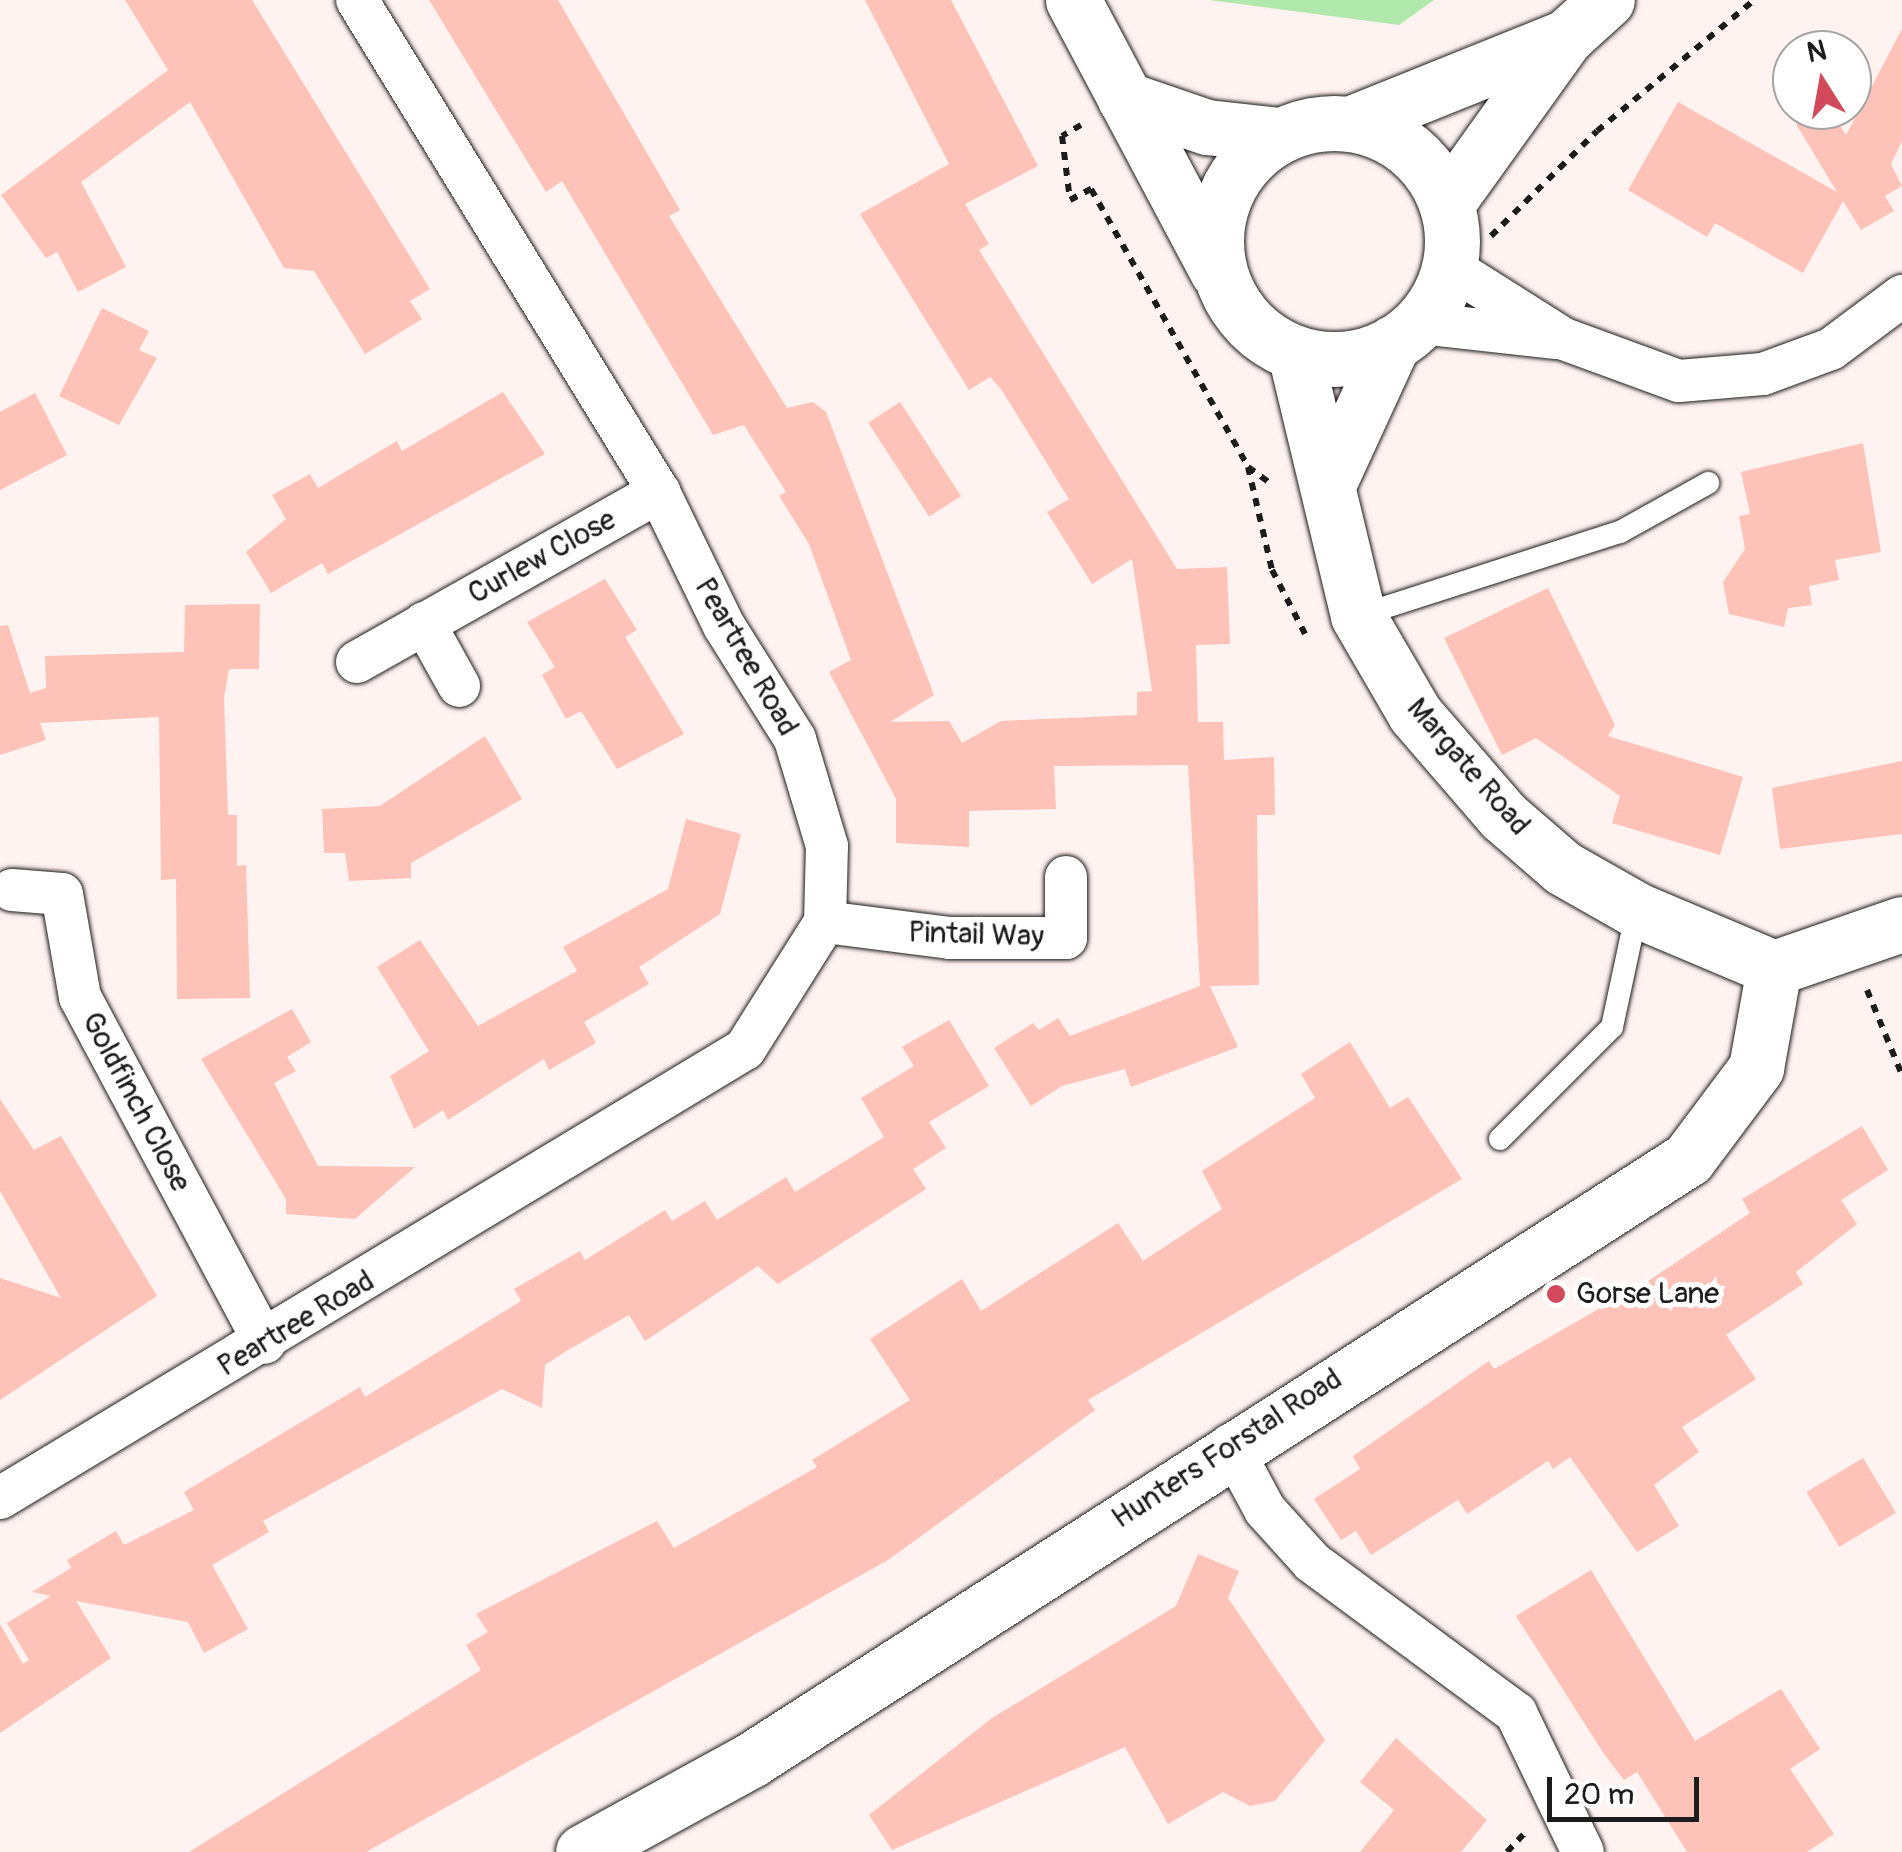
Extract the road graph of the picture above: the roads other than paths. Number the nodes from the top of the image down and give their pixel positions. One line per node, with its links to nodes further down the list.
1 (357, 0): 15 (street, Peartree Road)
2 (1073, 0): 5 (street)
3 (1607, 0): 4 (street)
4 (1566, 37): 6 (street); 8 (street)
5 (1125, 99): 7 (street); 9 (street)
6 (1352, 124): 7 (street); 8 (street)
7 (1280, 135): 9 (street)
8 (1449, 239): 11 (street); 12 (street)
9 (1221, 278): 13 (street)
10 (1902, 296): 12 (street)
11 (1406, 333): 12 (street); 13 (street); 16 (street)
12 (1564, 339)
13 (1295, 353): 16 (street, Margate Road)
14 (1708, 483): 17 (lane)
15 (659, 492): 18 (street, Curlew Close); 24 (street, Peartree Road)
16 (1336, 502): 17 (street, Margate Road)
17 (1358, 616): 23 (street, Margate Road)
18 (424, 622): 19 (street, Curlew Close); 20 (street)
19 (356, 662)
20 (459, 686)
21 (1066, 878): 24 (street, Pintail Way)
22 (12, 890): 28 (street, Goldfinch Close)
23 (1637, 910): 26 (street, Margate Road); 27 (lane)
24 (825, 922): 28 (street, Peartree Road)
25 (1902, 924): 26 (street)
26 (1774, 968): 29 (street, Hunters Forstal Road)
27 (1500, 1139)
28 (266, 1343): 30 (street, Peartree Road)
29 (1230, 1445): 31 (street, Hunters Forstal Road); 32 (street)
30 (0, 1498)
31 (583, 1852)
32 (1583, 1852)

